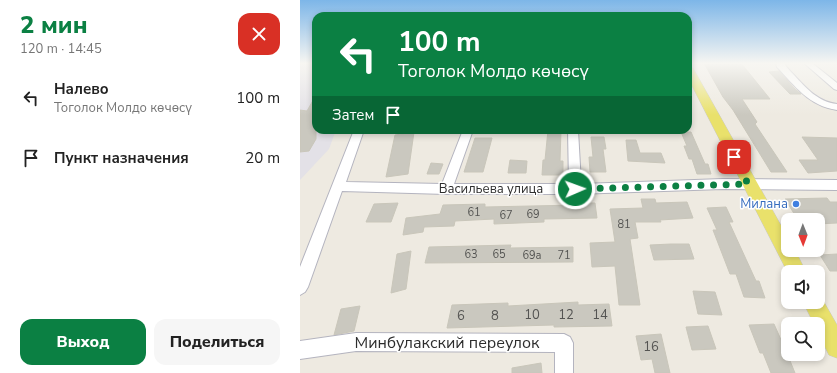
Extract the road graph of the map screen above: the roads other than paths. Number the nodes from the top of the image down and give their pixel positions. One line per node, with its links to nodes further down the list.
1 (694, 80): 9 (main road)
2 (795, 80): 5 (street)
3 (829, 80): 4 (street)
4 (837, 87)
5 (837, 107)
6 (358, 134): 11 (street)
7 (467, 134): 12 (street)
8 (574, 134): 13 (street)
9 (748, 184): 10 (street, Васильева улица); 13 (street, Васильева улица); 14 (main road)
10 (837, 185)
11 (338, 186): 12 (street, Васильева улица); 15 (street)
12 (446, 189): 13 (street, Васильева улица)
13 (575, 189)
14 (792, 265)
15 (300, 287)
16 (817, 309): 17 (main road)
17 (837, 346)
18 (300, 350): 19 (street, Минбулакский переулок)
19 (564, 373)

